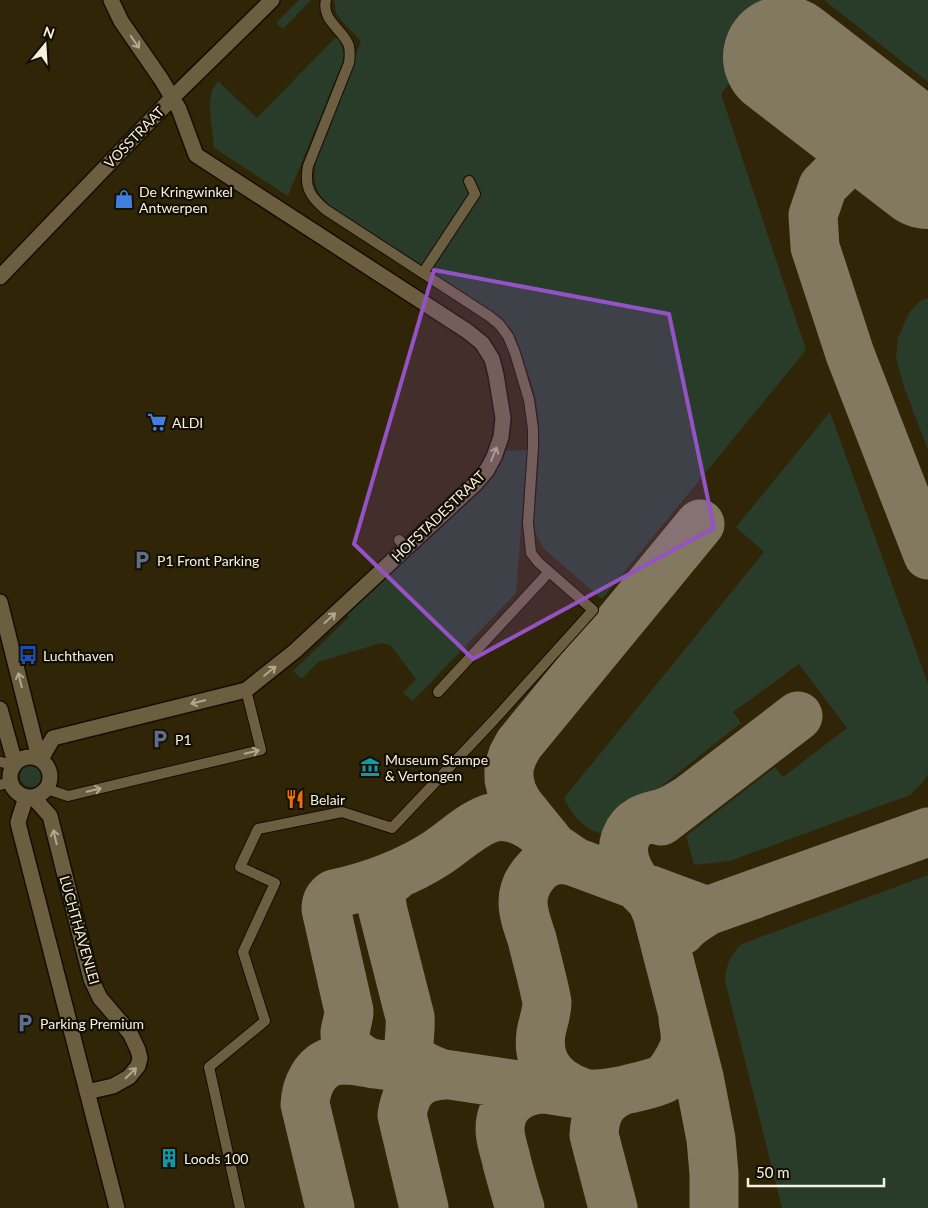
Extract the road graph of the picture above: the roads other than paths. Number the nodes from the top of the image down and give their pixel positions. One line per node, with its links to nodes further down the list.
1 (110, 0): 4 (street, HOFSTADESTRAAT, one-way to 4)
2 (272, 0): 4 (street, VOSSTRAAT)
3 (326, 0): 6 (lane)
4 (173, 97): 7 (street, VOSSTRAAT); 11 (street, HOFSTADESTRAAT, one-way to 4)
5 (469, 181): 6 (lane)
6 (422, 273): 8 (lane)
7 (0, 277)
8 (550, 572): 12 (lane); 21 (lane)
9 (0, 602): 10 (street)
10 (3, 624): 14 (street, one-way to 10)
11 (246, 690): 14 (street, HOFSTADESTRAAT, one-way to 14); 17 (lane, one-way to 11)
12 (438, 692)
13 (0, 709): 15 (street, LUCHTHAVENLEI)
14 (40, 759): 15 (street); 17 (street)
15 (10, 763): 16 (street, LUCHTHAVENLEI)
16 (5, 783): 18 (street, LUCHTHAVENLEI)
17 (47, 789): 18 (street)
18 (29, 797): 19 (street); 19 (street, LUCHTHAVENLEI, one-way to 18)
19 (87, 1092): 20 (street)
20 (117, 1208)
21 (240, 1208)

